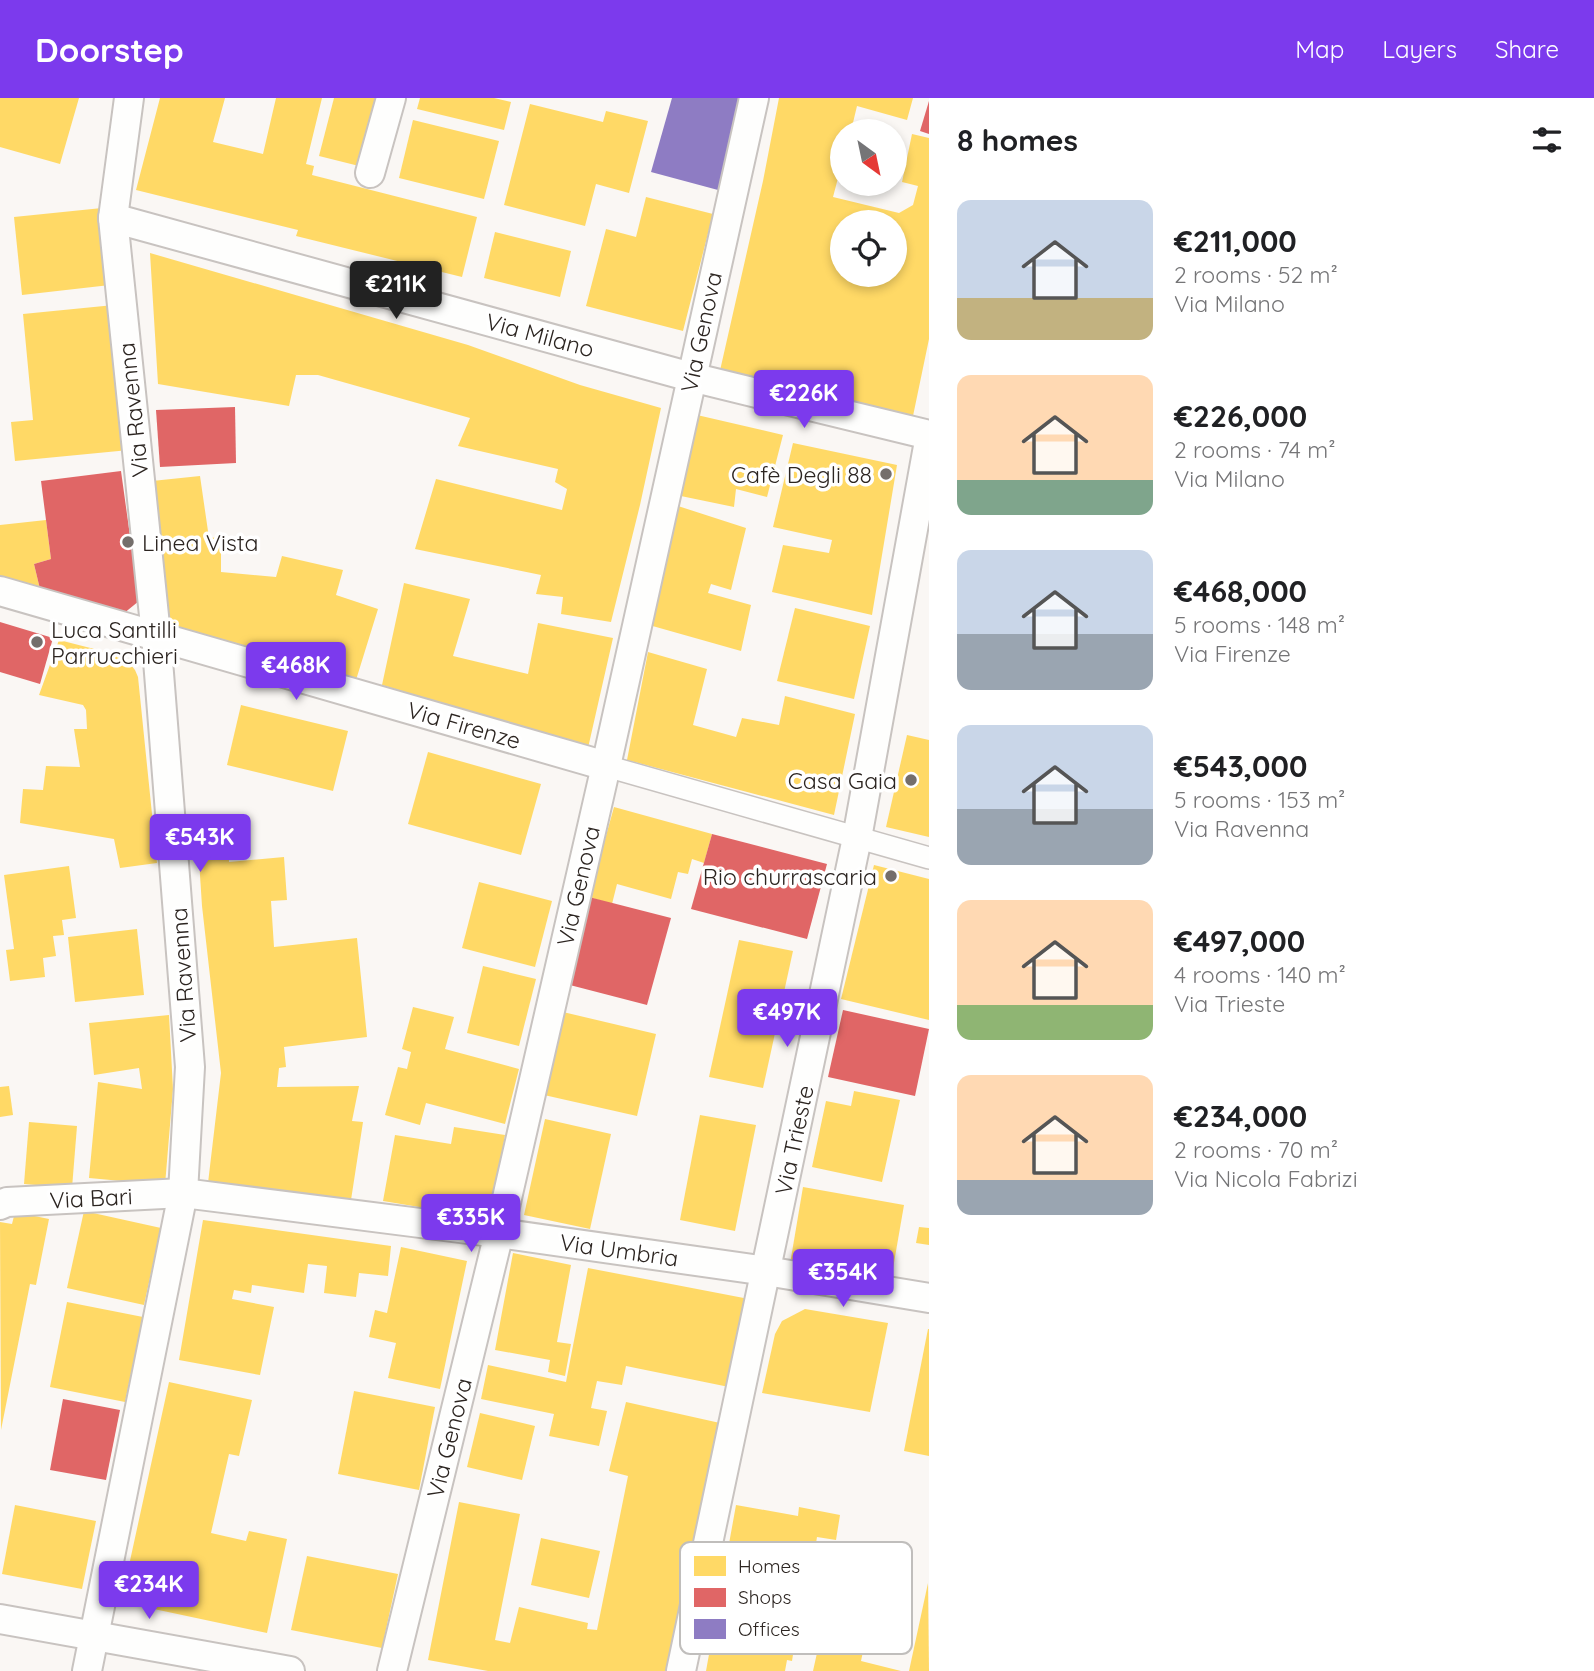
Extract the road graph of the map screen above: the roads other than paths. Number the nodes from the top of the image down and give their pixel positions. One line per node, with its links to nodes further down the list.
1 (129, 98): 5 (street, Via Ravenna)
2 (391, 98): 4 (street)
3 (754, 98): 6 (street, Via Genova)
4 (370, 173)
5 (113, 218): 6 (street, Via Milano); 10 (street, Via Ravenna)
6 (691, 377): 7 (street, Via Milano); 11 (street, Via Genova)
7 (929, 435)
8 (929, 441): 12 (street, Via Trieste)
9 (0, 591): 10 (street, Via Firenze)
10 (156, 635): 11 (street, Via Firenze); 14 (street, Via Ravenna)
11 (606, 766): 12 (street, Via Firenze); 16 (street, Via Genova)
12 (857, 838): 13 (street, Via Firenze); 17 (street, Via Trieste)
13 (929, 858)
14 (183, 1193): 15 (street, Via Bari); 16 (street, Via Umbria); 21 (street, Via Ravenna)
15 (0, 1205)
16 (499, 1233): 17 (street, Via Umbria); 24 (street, Via Genova)
17 (766, 1271): 18 (street, Via Umbria); 19 (street, Via Trieste)
18 (929, 1298)
19 (708, 1542)
20 (0, 1619): 21 (street)
21 (94, 1637): 22 (street, Via Ravenna); 23 (street)
22 (87, 1671)
23 (290, 1671)
24 (392, 1671)

